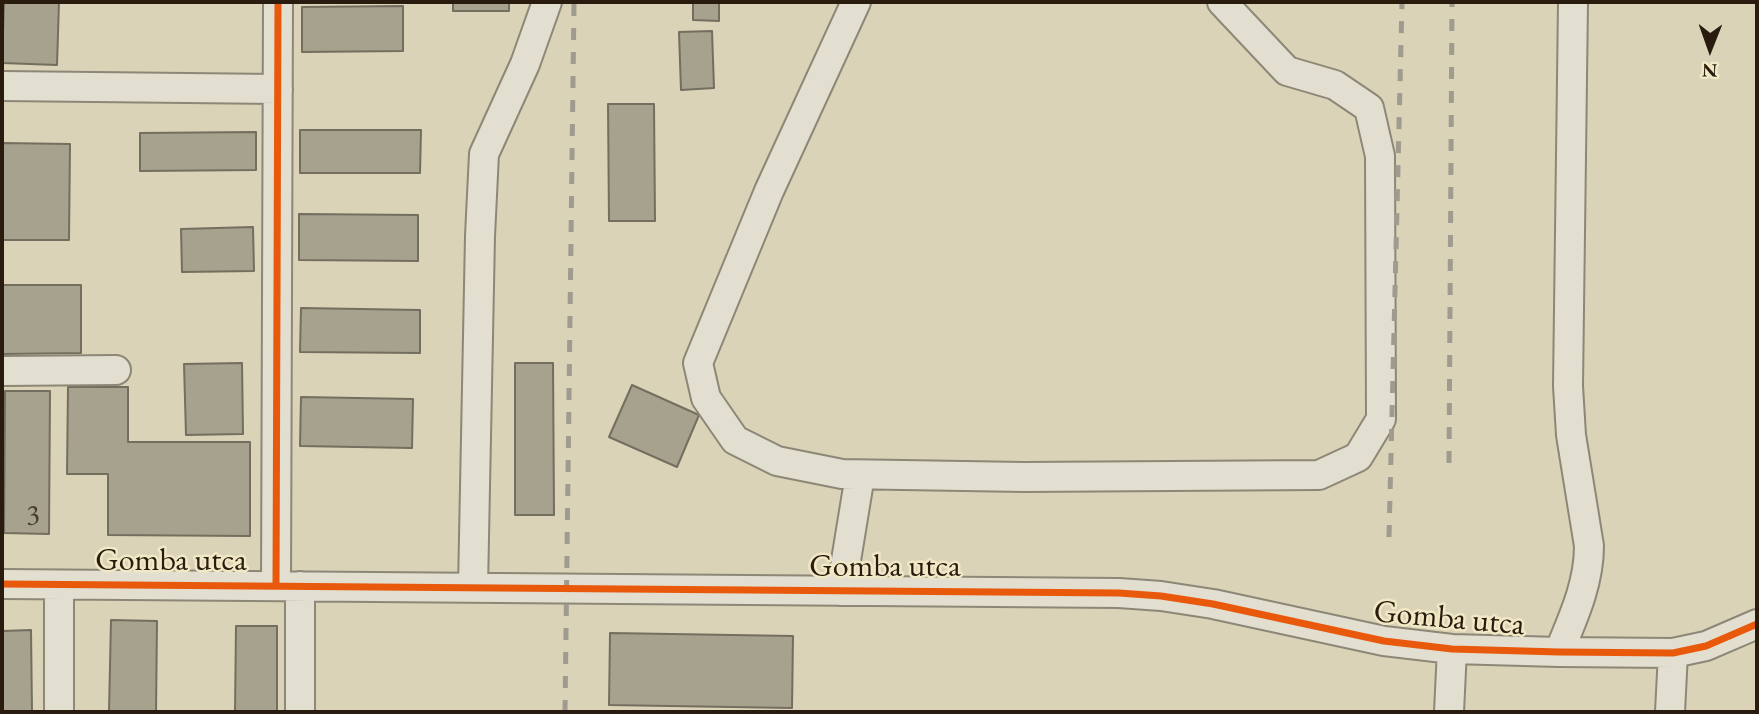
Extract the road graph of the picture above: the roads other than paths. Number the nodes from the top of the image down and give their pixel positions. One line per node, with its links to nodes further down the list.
1 (278, 2): 7 (street)
2 (547, 2): 14 (street)
3 (856, 2): 10 (street)
4 (1222, 2): 10 (street)
5 (1573, 2): 18 (street)
6 (2, 86): 7 (street)
7 (278, 89): 13 (street)
8 (116, 370): 9 (street)
9 (2, 371)
10 (860, 475): 15 (street)
11 (2, 584): 12 (street, Gomba utca)
12 (60, 585): 13 (street, Gomba utca); 20 (street)
13 (288, 586): 14 (street, Gomba utca); 21 (street)
14 (473, 588): 15 (street, Gomba utca)
15 (841, 591): 17 (street, Gomba utca)
16 (1757, 624): 19 (street, Gomba utca)
17 (1452, 649): 18 (street, Gomba utca); 22 (street)
18 (1559, 652): 19 (street, Gomba utca)
19 (1673, 653): 23 (street)
20 (59, 712)
21 (300, 712)
22 (1449, 712)
23 (1670, 712)

